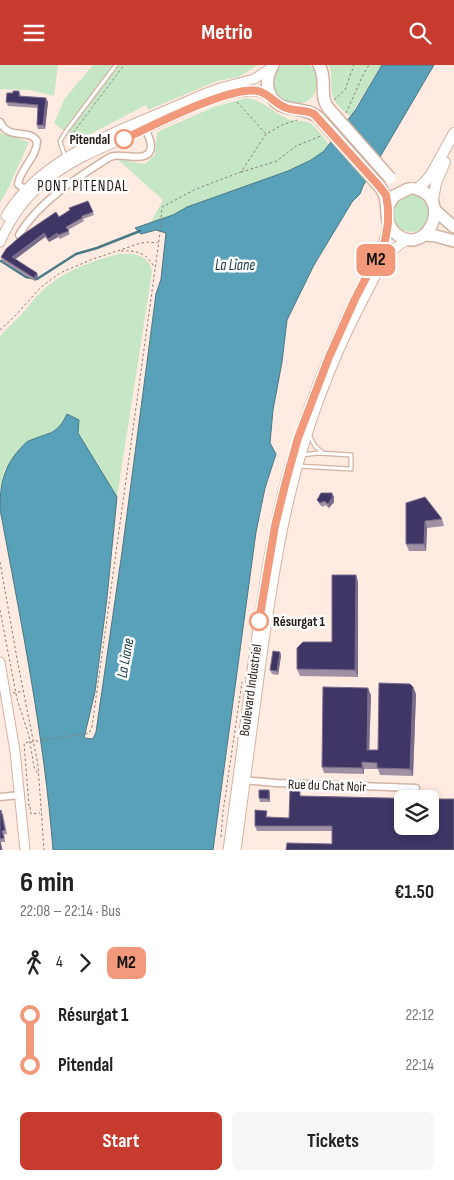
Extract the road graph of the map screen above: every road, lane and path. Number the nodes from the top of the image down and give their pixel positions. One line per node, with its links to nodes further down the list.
1 (116, 65): 21 (lane)
2 (124, 65): 20 (path)
3 (319, 65): 7 (highway)
4 (354, 65): 12 (path)
5 (370, 65): 10 (path)
6 (272, 66): 8 (highway); 11 (street)
7 (323, 90): 12 (highway); 13 (highway)
8 (273, 98): 13 (highway); 15 (street)
9 (233, 100): 17 (path)
10 (352, 101)
11 (179, 104): 15 (street); 20 (street)
12 (330, 106): 23 (highway, bridge)
13 (300, 114): 17 (path); 26 (highway, bridge)
14 (0, 122): 24 (street)
15 (146, 129): 31 (street); 35 (street)
16 (454, 133): 23 (main road)
17 (266, 134): 22 (path)
18 (307, 142): 22 (path)
19 (453, 147): 25 (main road)
20 (76, 152): 21 (street)
21 (65, 157): 24 (street)
22 (241, 172): 36 (path)
23 (412, 189): 25 (highway); 26 (highway)
24 (25, 190): 29 (street)
25 (433, 200): 27 (highway)
26 (388, 208): 28 (highway)
27 (437, 212): 30 (highway); 32 (highway)
28 (388, 223): 33 (highway); 42 (street, Boulevard Industriel)
29 (0, 227)
30 (454, 227)
31 (18, 235)
32 (426, 235): 33 (highway); 34 (highway)
33 (410, 239): 40 (street, Boulevard Industriel)
34 (454, 241)
35 (0, 242)
36 (159, 243): 37 (path); 38 (path)
37 (118, 251): 38 (path); 39 (path)
38 (154, 268): 49 (path)
39 (0, 329)
40 (308, 432): 41 (lane); 42 (street, Boulevard Industriel)
41 (324, 453): 42 (lane); 42 (lane)
42 (295, 461): 52 (street, Boulevard Industriel)
43 (0, 562): 46 (path)
44 (0, 610): 47 (path)
45 (0, 663): 54 (street)
46 (24, 691): 47 (path); 49 (path)
47 (15, 692): 48 (path); 50 (path)
48 (10, 693)
49 (36, 741): 50 (path); 51 (path)
50 (30, 742): 51 (path); 56 (path)
51 (38, 775): 58 (path)
52 (242, 780): 53 (street, Rue du Chat Noir); 61 (street, Boulevard Industriel); 62 (street, Boulevard Industriel)
53 (416, 788)
54 (20, 795): 55 (street); 59 (street)
55 (0, 797)
56 (30, 806): 57 (path); 58 (path)
57 (26, 807)
58 (41, 813): 60 (path)
59 (25, 850)
60 (44, 850)
61 (228, 850)
62 (236, 850)

